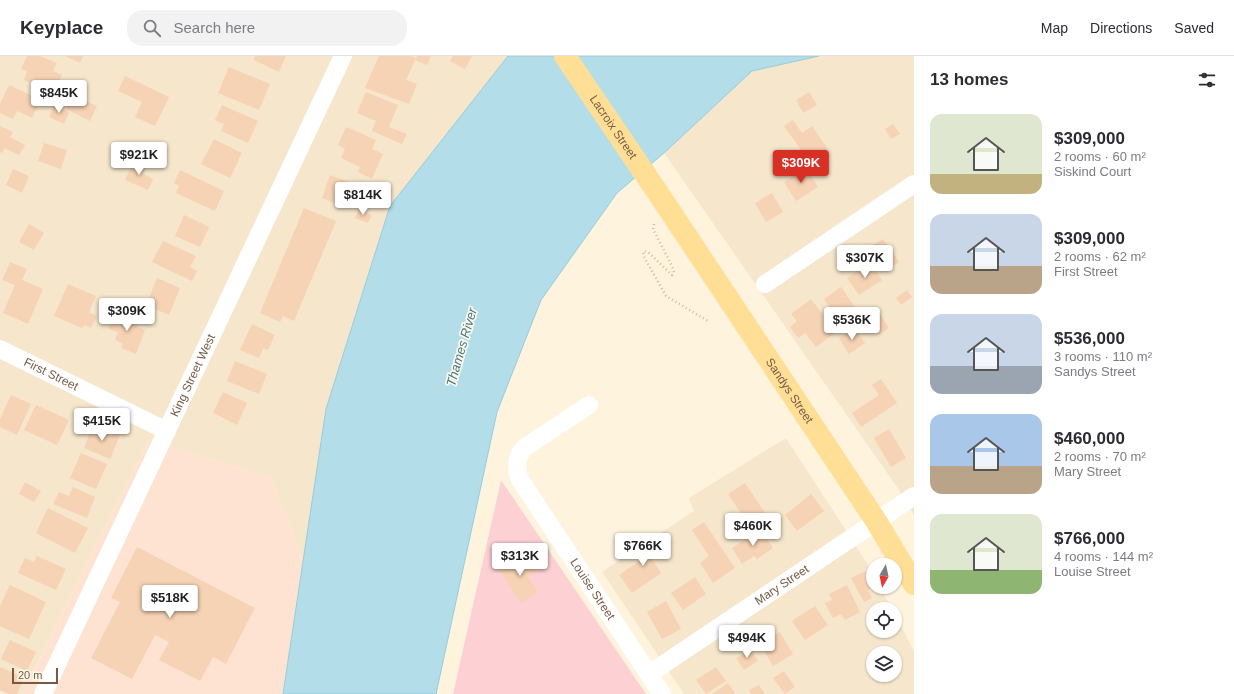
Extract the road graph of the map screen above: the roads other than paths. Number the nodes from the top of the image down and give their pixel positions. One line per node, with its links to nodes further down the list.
1 (343, 56): 8 (street, King Street West)
2 (565, 56): 4 (main road, Lacroix Street)
3 (914, 184): 5 (street)
4 (662, 199): 10 (main road, Sandys Street)
5 (765, 284)
6 (0, 349): 8 (street, First Street)
7 (589, 405): 12 (street, Louise Street)
8 (167, 431): 13 (street, King Street West)
9 (914, 496): 10 (street, Mary Street)
10 (876, 521): 11 (main road, Sandys Street); 12 (street, Mary Street)
11 (914, 584)
12 (649, 674): 14 (street, Louise Street)
13 (43, 694)
14 (662, 694)

